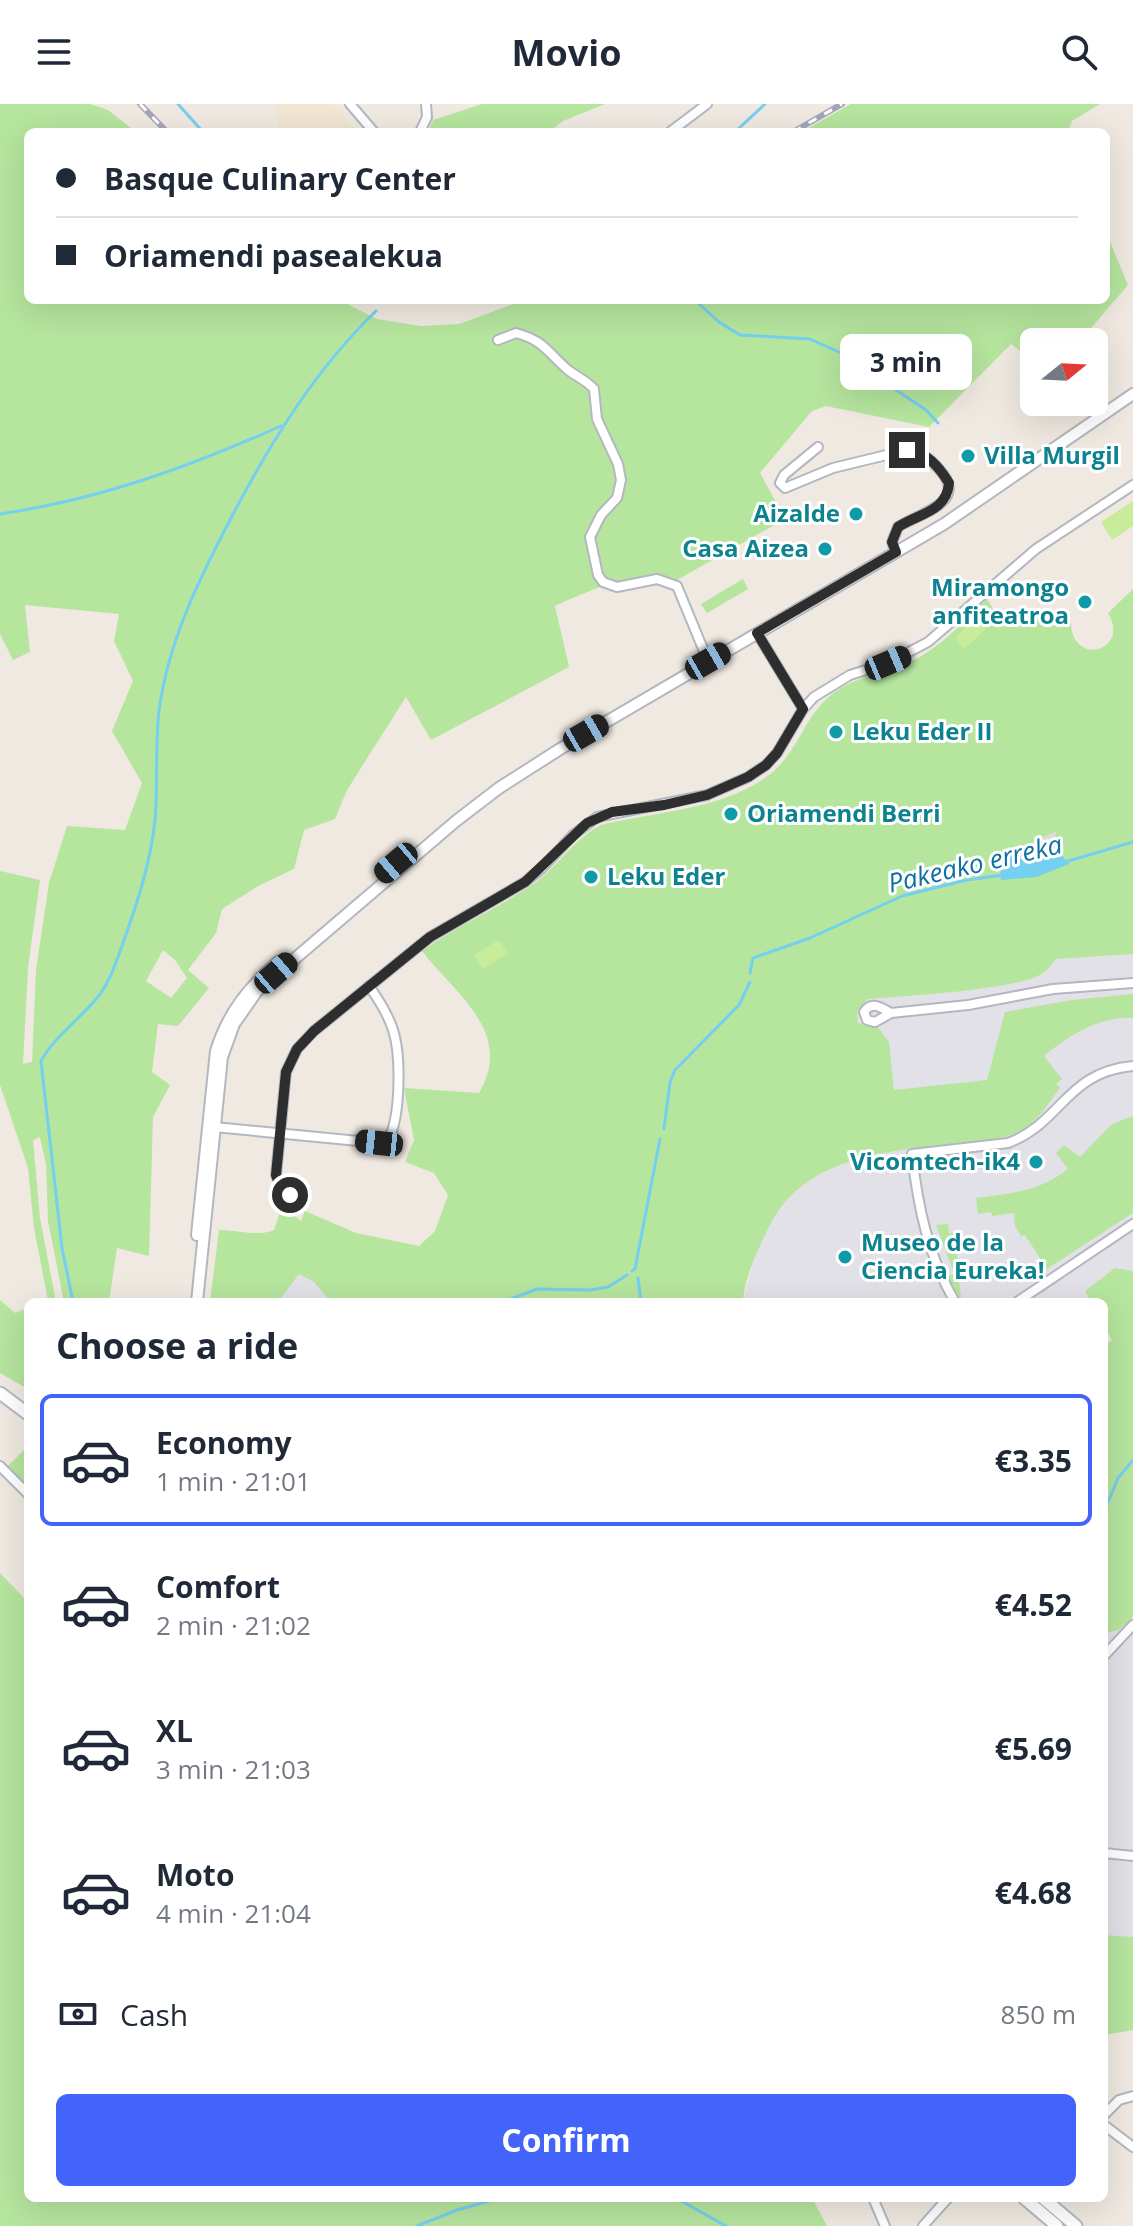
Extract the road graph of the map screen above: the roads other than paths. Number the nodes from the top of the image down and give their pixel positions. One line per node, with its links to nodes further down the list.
1 (350, 104): 4 (street)
2 (426, 104): 5 (street)
3 (707, 104): 6 (street)
4 (371, 128)
5 (422, 128)
6 (675, 128)
7 (498, 340): 13 (street)
8 (1133, 394): 11 (street)
9 (818, 447): 11 (street)
10 (1133, 485): 14 (street)
11 (896, 552): 12 (street)
12 (757, 633): 13 (street); 14 (street)
13 (708, 661): 15 (street)
14 (803, 709): 17 (street)
15 (499, 788): 20 (street); 21 (street)
16 (1133, 983): 18 (street)
17 (369, 986): 22 (street); 22 (street)
18 (891, 1013)
19 (1133, 1066): 28 (street)
20 (211, 1083): 21 (street); 23 (street)
21 (214, 1127): 22 (street); 23 (street); 27 (street)
22 (281, 1133): 24 (street)
23 (205, 1149): 26 (street)
24 (280, 1186)
25 (1133, 1224): 29 (street)
26 (190, 1298)
27 (197, 1298)
28 (953, 1298)
29 (1023, 1298)
30 (0, 1393): 31 (main road)
31 (24, 1411)
32 (0, 1466): 33 (street)
33 (24, 1490)
34 (1133, 1625): 35 (street)
35 (1108, 1652)
36 (1108, 1853): 37 (street)
37 (1133, 1856)
38 (1133, 2096): 39 (street)
39 (1108, 2111)
40 (1108, 2128): 41 (street)
41 (1133, 2147)
42 (875, 2202): 46 (street)
43 (944, 2202): 47 (street)
44 (1029, 2202): 48 (main road)
45 (1048, 2202): 49 (main road)
46 (885, 2226)
47 (923, 2226)
48 (1057, 2226)
49 (1076, 2226)

